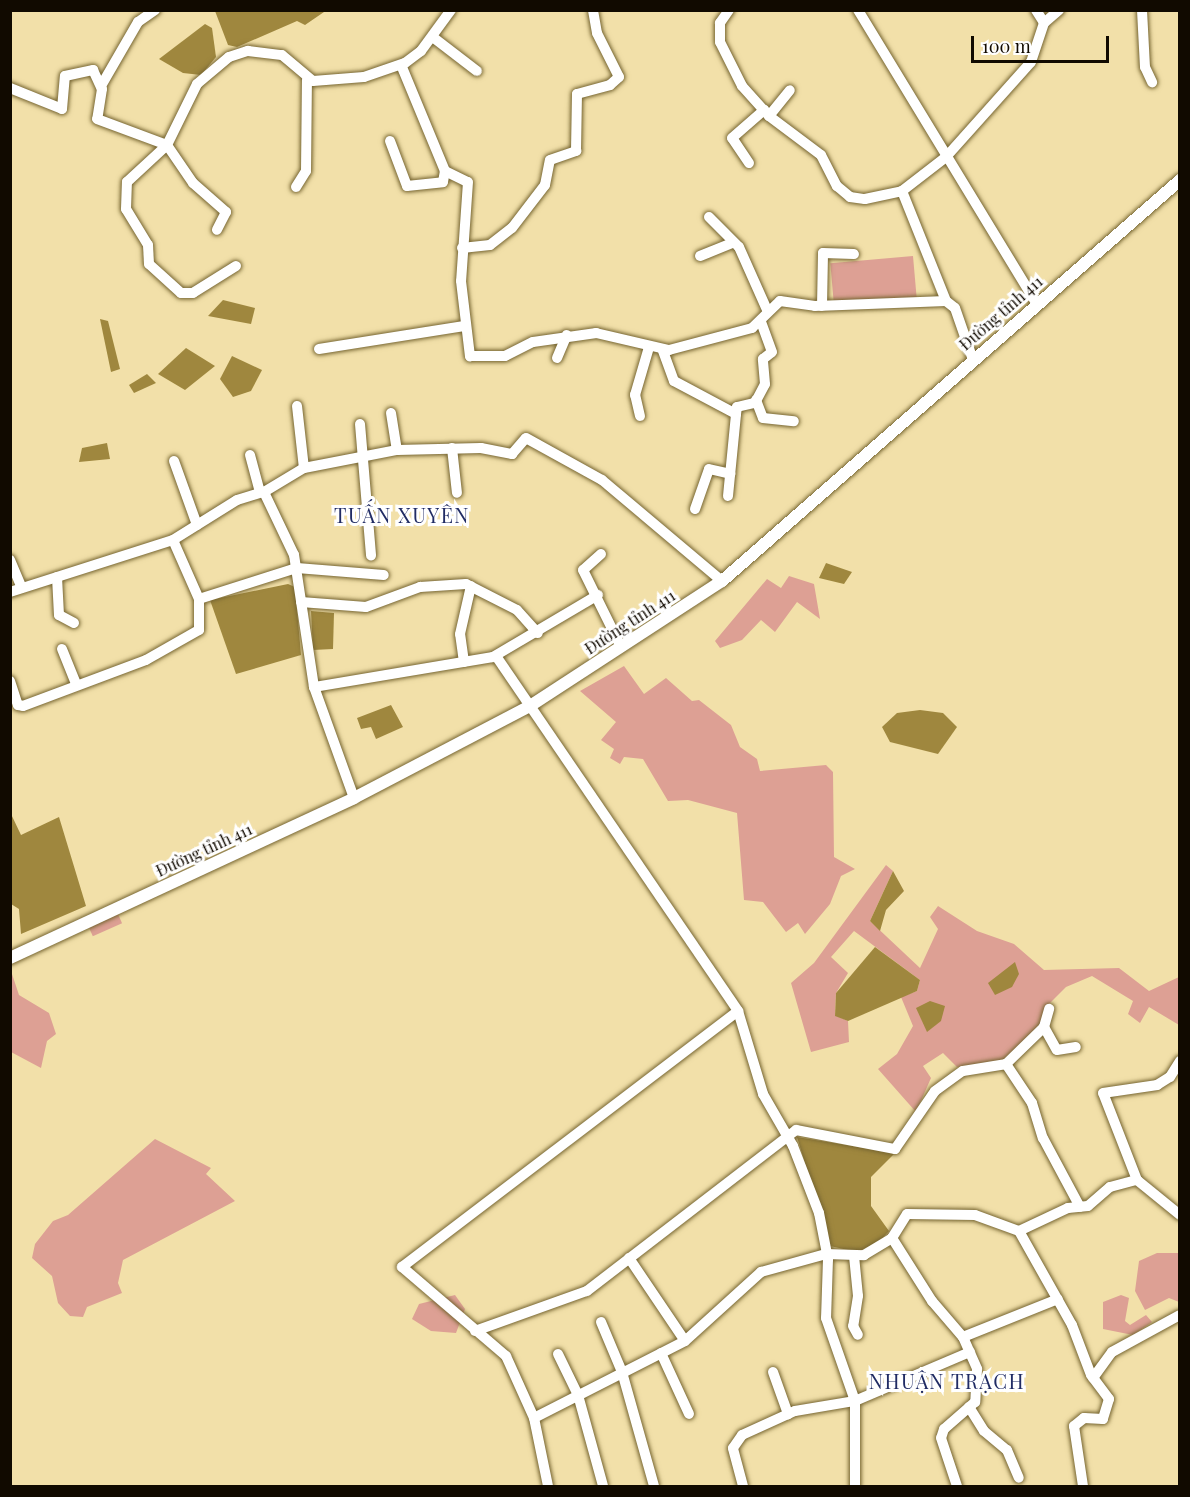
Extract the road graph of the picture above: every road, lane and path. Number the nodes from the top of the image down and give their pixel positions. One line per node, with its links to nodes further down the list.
1 (155, 10): 15 (street)
2 (451, 10): 10 (street)
3 (593, 10): 30 (street)
4 (729, 10): 18 (street)
5 (858, 10): 21 (street)
6 (1036, 10): 9 (street)
7 (1059, 10): 9 (street)
8 (1142, 10): 14 (street)
9 (1044, 23): 21 (street)
10 (434, 38): 11 (street); 12 (street)
11 (401, 64): 13 (street); 23 (street)
12 (477, 71)
13 (307, 80): 20 (street); 25 (street)
14 (1152, 82)
15 (101, 86): 16 (street); 20 (street)
16 (10, 88)
17 (790, 90): 18 (street)
18 (767, 113): 22 (street); 26 (street)
19 (390, 141): 23 (street)
20 (167, 145): 28 (street); 33 (street)
21 (946, 158): 26 (street); 35 (street)
22 (749, 163)
23 (445, 171): 30 (street)
24 (1179, 180): 35 (main road, Đường tỉnh 411)
25 (296, 187)
26 (902, 192): 34 (street)
27 (709, 217): 29 (street)
28 (217, 230)
29 (733, 243): 32 (street); 37 (street)
30 (462, 248): 39 (street)
31 (854, 255): 36 (street)
32 (700, 256)
33 (236, 266)
34 (946, 301): 36 (street); 45 (street)
35 (1037, 304): 45 (main road, Đường tỉnh 411)
36 (822, 306): 37 (street)
37 (767, 310): 38 (street)
38 (761, 321): 43 (street); 46 (street)
39 (464, 326): 40 (street); 42 (street)
40 (567, 335): 41 (street); 44 (street)
41 (650, 347): 43 (street); 50 (street)
42 (319, 349)
43 (663, 351): 49 (street)
44 (557, 358)
45 (973, 360): 72 (main road, Đường tỉnh 411)
46 (756, 400): 49 (street); 51 (street)
47 (297, 406): 58 (street)
48 (391, 413): 54 (street)
49 (736, 414): 59 (street)
50 (640, 416)
51 (794, 421)
52 (360, 424): 56 (street)
53 (452, 448): 54 (street); 61 (street); 72 (street)
54 (397, 450): 56 (street)
55 (250, 455): 60 (street)
56 (367, 456): 58 (street); 67 (street)
57 (174, 461): 64 (street)
58 (304, 468): 60 (street)
59 (730, 474): 62 (street); 63 (street)
60 (262, 492): 64 (street); 69 (street)
61 (457, 493)
62 (728, 496)
63 (695, 509)
64 (197, 525): 65 (street)
65 (173, 540): 71 (street); 77 (street)
66 (601, 554): 76 (street)
67 (371, 556)
68 (10, 560): 74 (street)
69 (297, 568): 70 (street); 77 (street); 78 (street)
70 (384, 575)
71 (57, 577): 74 (street); 79 (street)
72 (722, 580): 81 (main road, Đường tỉnh 411)
73 (471, 586): 78 (street); 80 (street); 84 (street)
74 (22, 588): 75 (street)
75 (10, 592)
76 (598, 596): 80 (street); 81 (street)
77 (199, 598): 86 (street)
78 (302, 602): 87 (street)
79 (74, 623)
80 (538, 633): 83 (street)
81 (621, 647): 88 (main road, Đường tỉnh 411)
82 (62, 649): 86 (street)
83 (496, 656): 84 (street); 88 (street)
84 (464, 662): 87 (street)
85 (10, 681): 86 (street)
86 (76, 683)
87 (314, 687): 89 (street)
88 (530, 706): 89 (main road, Đường tỉnh 411); 92 (street)
89 (354, 798): 90 (main road, Đường tỉnh 411)
90 (10, 958)
91 (1049, 1009): 93 (street)
92 (738, 1011): 97 (street); 109 (street)
93 (1044, 1027): 94 (street); 95 (street)
94 (1076, 1047)
95 (1006, 1064): 97 (street); 99 (street)
96 (1179, 1065): 98 (street)
97 (787, 1135): 103 (street); 105 (street)
98 (1137, 1180): 99 (street); 100 (street)
99 (1080, 1207): 101 (street)
100 (1179, 1215)
101 (1018, 1231): 102 (street); 106 (street)
102 (892, 1238): 104 (street); 111 (street)
103 (827, 1254): 104 (street); 112 (street); 120 (street)
104 (854, 1256): 110 (street)
105 (629, 1258): 109 (street); 112 (street)
106 (1058, 1299): 111 (street); 118 (street)
107 (1179, 1315): 118 (street)
108 (601, 1322): 116 (street)
109 (475, 1331): 124 (street)
110 (858, 1335)
111 (963, 1337): 113 (street)
112 (685, 1341): 114 (street)
113 (970, 1352): 120 (street); 121 (street)
114 (661, 1353): 116 (street); 122 (street)
115 (558, 1354): 119 (street)
116 (622, 1372): 119 (street); 128 (street)
117 (773, 1372): 123 (street)
118 (1093, 1378): 132 (street)
119 (578, 1395): 124 (street); 127 (street)
120 (855, 1401): 123 (street); 130 (street)
121 (969, 1407): 125 (street); 131 (street)
122 (689, 1413)
123 (788, 1414): 129 (street)
124 (534, 1418): 126 (street)
125 (1019, 1478)
126 (548, 1486)
127 (603, 1486)
128 (654, 1486)
129 (743, 1486)
130 (855, 1486)
131 (957, 1486)
132 (1083, 1486)

